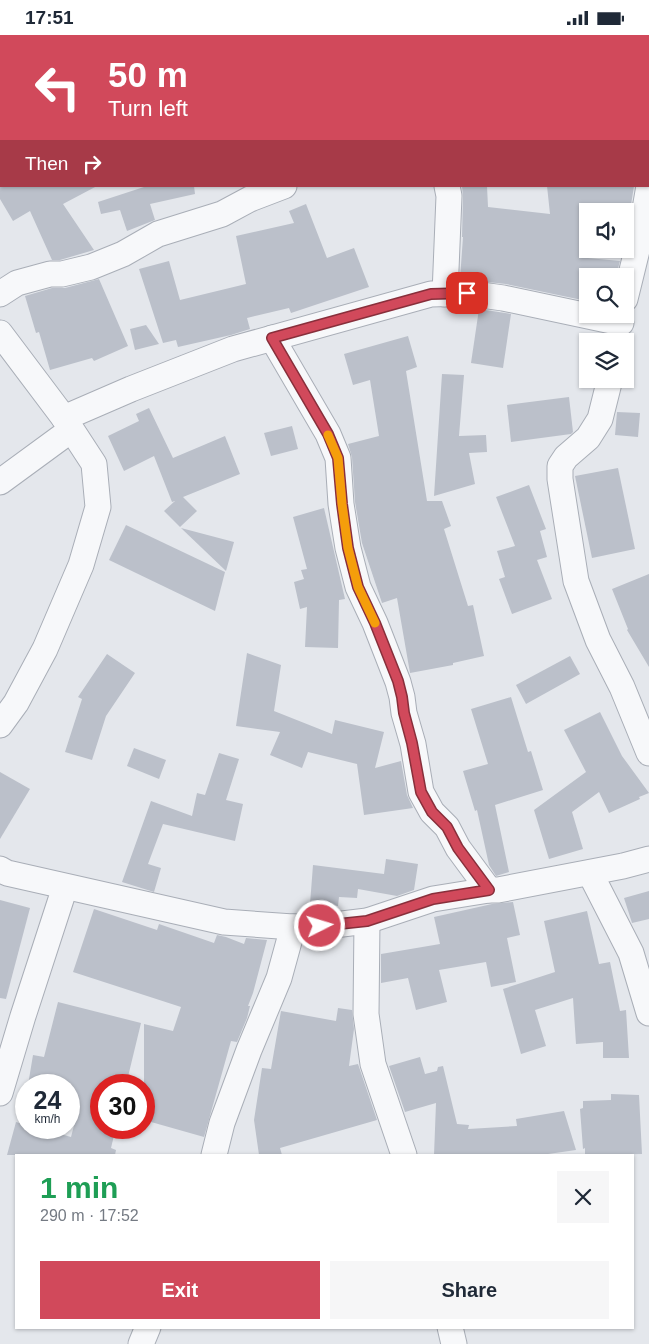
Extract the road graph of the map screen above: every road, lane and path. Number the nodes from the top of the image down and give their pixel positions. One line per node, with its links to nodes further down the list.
1 (281, 187): 6 (street)
2 (448, 187): 5 (street)
3 (649, 187): 4 (street)
4 (633, 268)
5 (445, 293): 7 (street); 9 (street)
6 (0, 294)
7 (579, 312)
8 (0, 333): 11 (street)
9 (272, 338): 11 (street); 19 (street)
10 (608, 388): 14 (street)
11 (68, 424): 12 (street); 13 (street)
12 (0, 482)
13 (0, 725)
14 (649, 753)
15 (649, 859): 17 (street)
16 (0, 869): 18 (street)
17 (590, 873): 19 (street); 22 (street)
18 (65, 887): 21 (street); 23 (street)
19 (489, 890): 20 (street)
20 (367, 921): 21 (street); 25 (street)
21 (293, 927): 24 (street)
22 (649, 1013)
23 (0, 1093)
24 (214, 1154)
25 (404, 1154)
26 (147, 1329): 28 (street)
27 (450, 1329): 29 (street)
28 (141, 1344)
29 (454, 1344)

